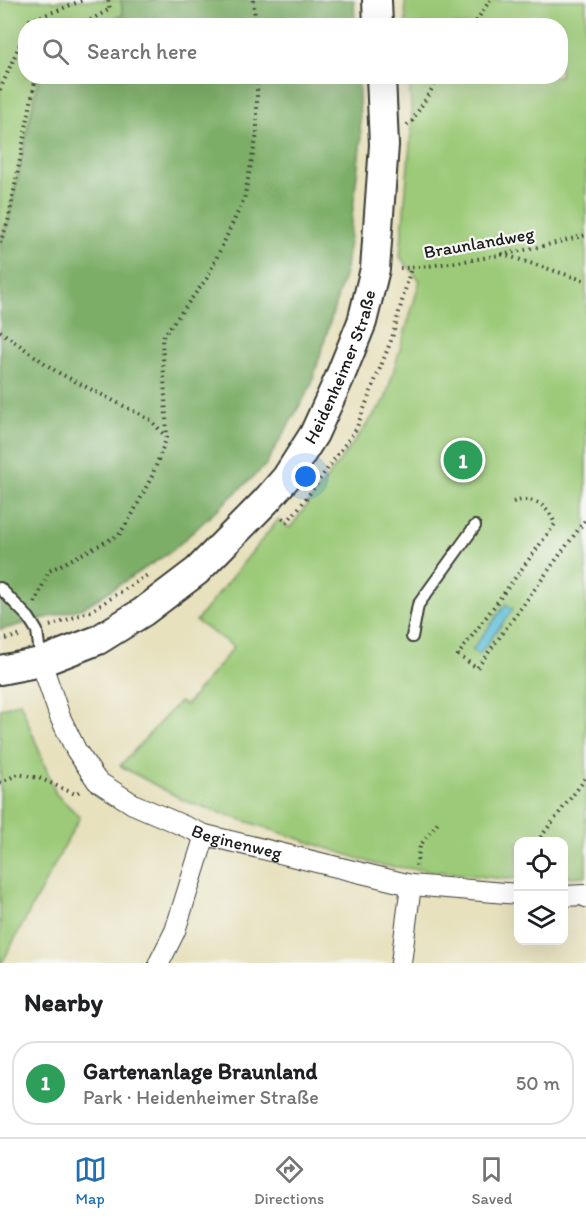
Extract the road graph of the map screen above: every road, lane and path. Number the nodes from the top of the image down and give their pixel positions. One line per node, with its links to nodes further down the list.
1 (83, 0): 6 (path)
2 (108, 0): 7 (path)
3 (253, 0): 8 (path)
4 (377, 0): 9 (main road)
5 (490, 0): 10 (path)
6 (36, 18)
7 (94, 18)
8 (255, 18)
9 (378, 18)
10 (478, 18)
11 (18, 48): 16 (path)
12 (34, 84): 19 (path)
13 (257, 84): 25 (path)
14 (381, 84): 17 (main road, Heidenheimer Straße)
15 (435, 84): 17 (path)
16 (0, 90)
17 (384, 145): 22 (main road, Heidenheimer Straße)
18 (586, 235): 20 (path, Braunlandweg)
19 (0, 243)
20 (502, 254): 21 (path, Braunlandweg); 23 (path)
21 (411, 268): 22 (path, Braunlandweg); 28 (path)
22 (375, 269): 36 (main road, Heidenheimer Straße)
23 (586, 281)
24 (0, 331): 25 (path)
25 (167, 437): 32 (path)
26 (513, 502): 27 (path)
27 (586, 519)
28 (287, 522)
29 (475, 526): 34 (lane)
30 (154, 570): 33 (path)
31 (0, 588): 32 (lane)
32 (29, 618): 33 (lane)
33 (37, 631): 35 (path); 36 (lane)
34 (412, 637)
35 (0, 640)
36 (42, 662): 37 (main road, Heidenheimer Straße); 39 (street, Beginenweg)
37 (0, 670)
38 (586, 778): 43 (path)
39 (97, 781): 40 (path); 42 (street, Beginenweg)
40 (0, 783)
41 (438, 822): 44 (path)
42 (205, 836): 44 (street, Beginenweg); 48 (street)
43 (541, 837)
44 (411, 885): 45 (street, Beginenweg); 49 (street)
45 (514, 894)
46 (586, 895): 47 (street)
47 (568, 896)
48 (159, 963)
49 (401, 963)

